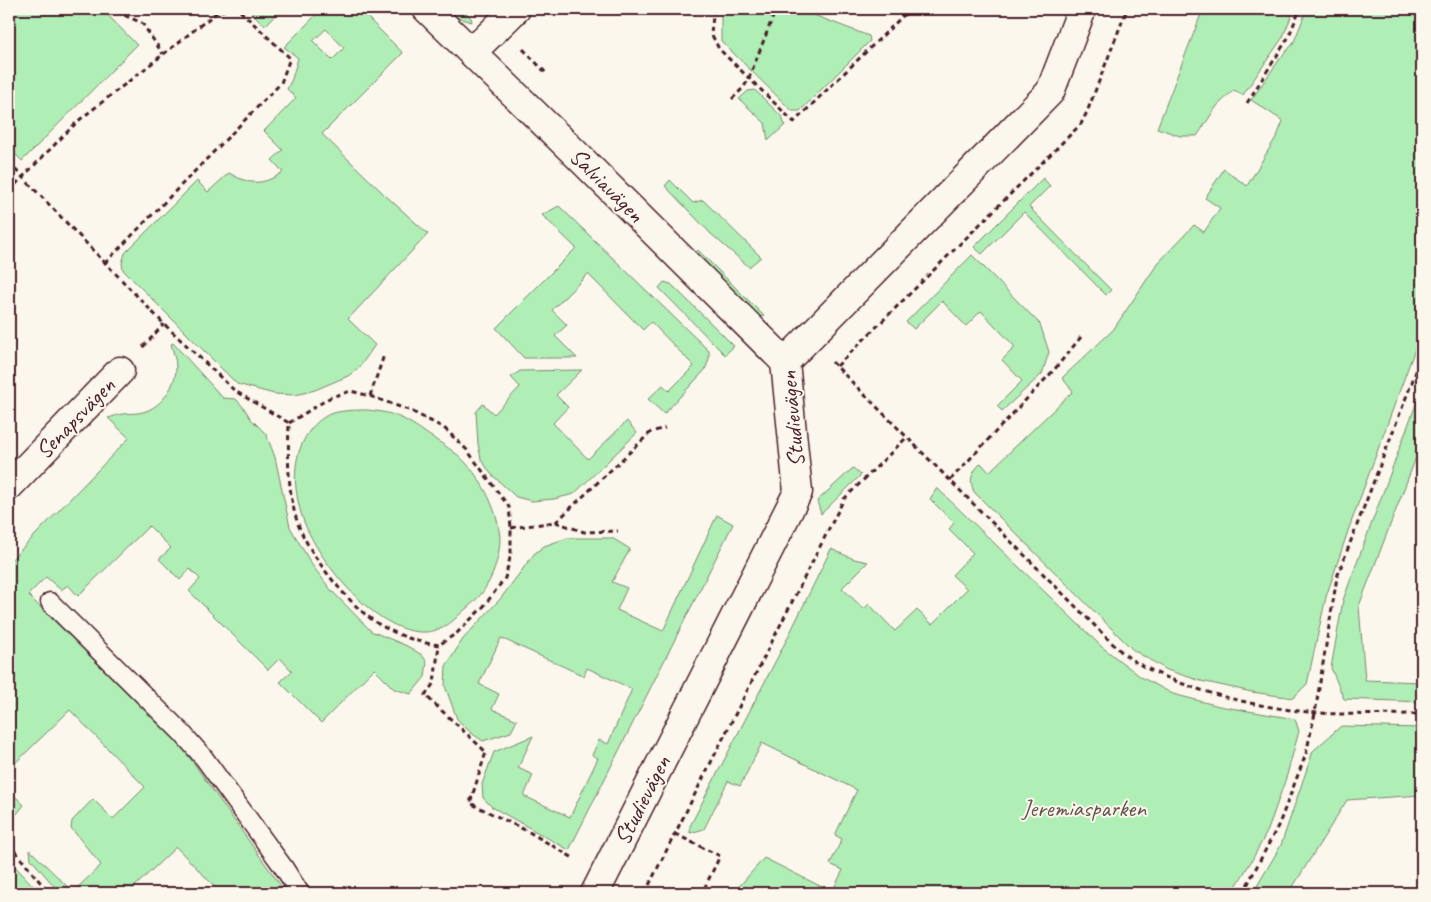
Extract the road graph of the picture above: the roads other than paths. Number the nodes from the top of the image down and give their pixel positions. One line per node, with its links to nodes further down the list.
1 (427, 9): 4 (street, Salviavägen)
2 (516, 9): 4 (street)
3 (1082, 9): 5 (street, Studievägen)
4 (472, 52): 5 (street, Salviavägen)
5 (785, 362): 9 (street, Studievägen)
6 (120, 371): 7 (street, Senapsvägen)
7 (9, 486)
8 (50, 602): 10 (lane)
9 (597, 888)
10 (300, 893)

